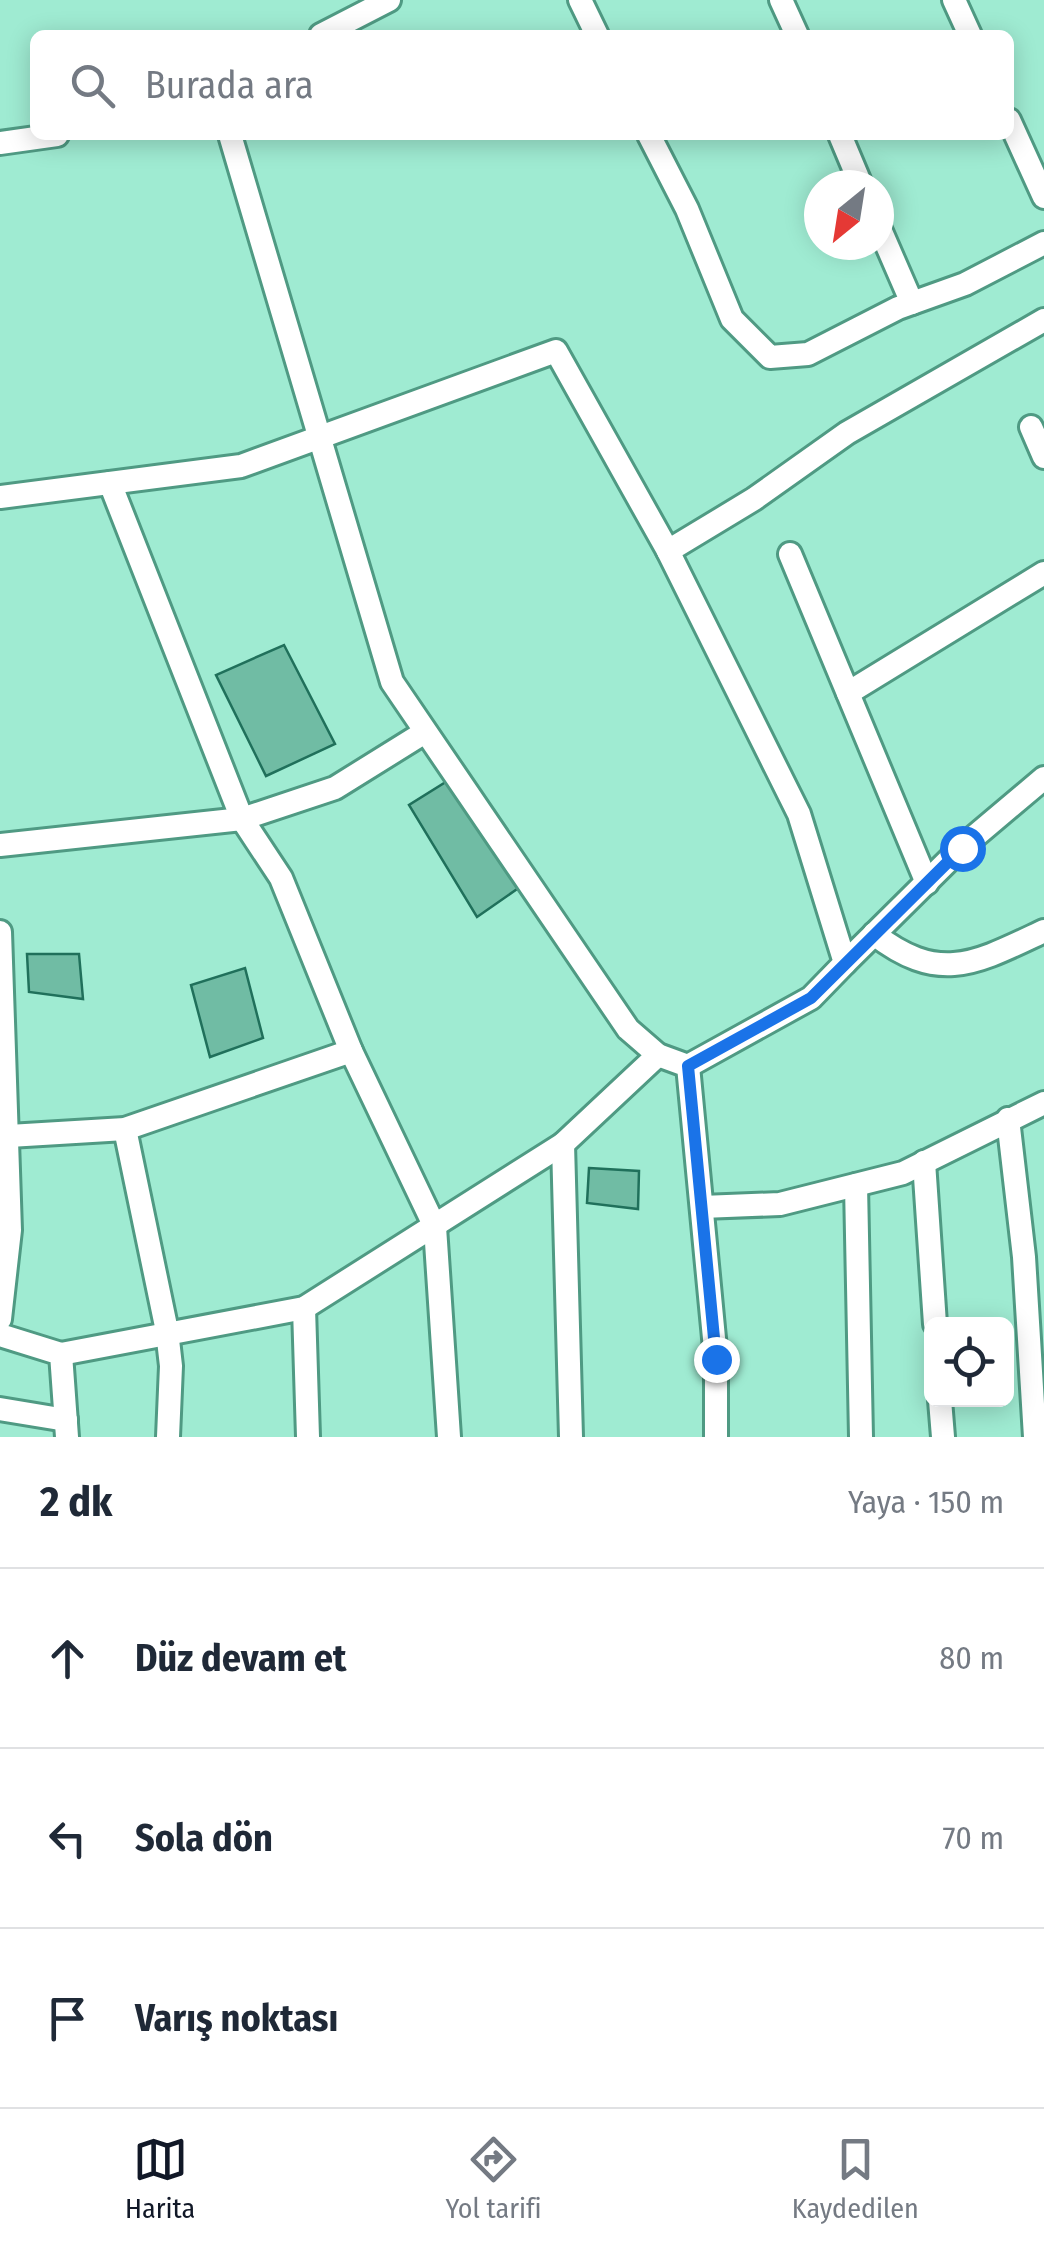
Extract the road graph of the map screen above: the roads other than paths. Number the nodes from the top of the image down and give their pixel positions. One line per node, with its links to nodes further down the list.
1 (389, 0): 5 (street)
2 (580, 0): 6 (street)
3 (781, 0): 7 (street)
4 (954, 0): 8 (street)
5 (331, 30)
6 (595, 30)
7 (794, 30)
8 (968, 30)
9 (1014, 131): 16 (street)
10 (30, 139): 14 (street)
11 (231, 140): 22 (street)
12 (652, 140): 19 (street)
13 (842, 140): 15 (street)
14 (0, 143)
15 (855, 170)
16 (1044, 196)
17 (1044, 244): 19 (street)
18 (893, 260): 19 (street)
19 (912, 303)
20 (1044, 320): 26 (street)
21 (1032, 427): 23 (street)
22 (320, 439): 24 (street); 26 (street); 30 (street)
23 (1044, 457)
24 (110, 482): 25 (street); 32 (street)
25 (0, 496)
26 (668, 551): 38 (street)
27 (790, 554): 29 (street)
28 (1044, 573): 29 (street)
29 (848, 693): 34 (street)
30 (426, 732): 32 (street); 40 (street)
31 (1044, 778): 34 (street)
32 (242, 818): 33 (street); 39 (street)
33 (0, 845)
34 (927, 882): 37 (street)
35 (0, 932): 45 (street)
36 (1044, 932): 37 (street)
37 (874, 934): 38 (street)
38 (845, 963): 41 (street)
39 (351, 1052): 44 (street); 50 (street)
40 (658, 1055): 41 (street); 46 (street)
41 (688, 1066): 49 (street)
42 (1044, 1103): 43 (street)
43 (1008, 1119): 47 (street); 67 (street)
44 (124, 1129): 45 (street); 54 (street)
45 (8, 1136): 53 (street)
46 (563, 1144): 50 (street); 63 (street)
47 (924, 1162): 48 (street); 52 (street)
48 (856, 1185): 49 (street); 65 (street)
49 (702, 1207): 64 (street)
50 (435, 1227): 51 (street); 62 (street)
51 (304, 1308): 54 (street); 61 (street)
52 (935, 1317)
53 (0, 1319)
54 (167, 1331): 56 (street); 60 (street)
55 (0, 1334): 56 (street)
56 (61, 1354): 59 (street)
57 (941, 1407): 66 (street)
58 (0, 1408): 59 (street)
59 (66, 1428)
60 (168, 1437)
61 (308, 1437)
62 (449, 1437)
63 (571, 1437)
64 (716, 1437)
65 (861, 1437)
66 (943, 1437)
67 (1034, 1437)

